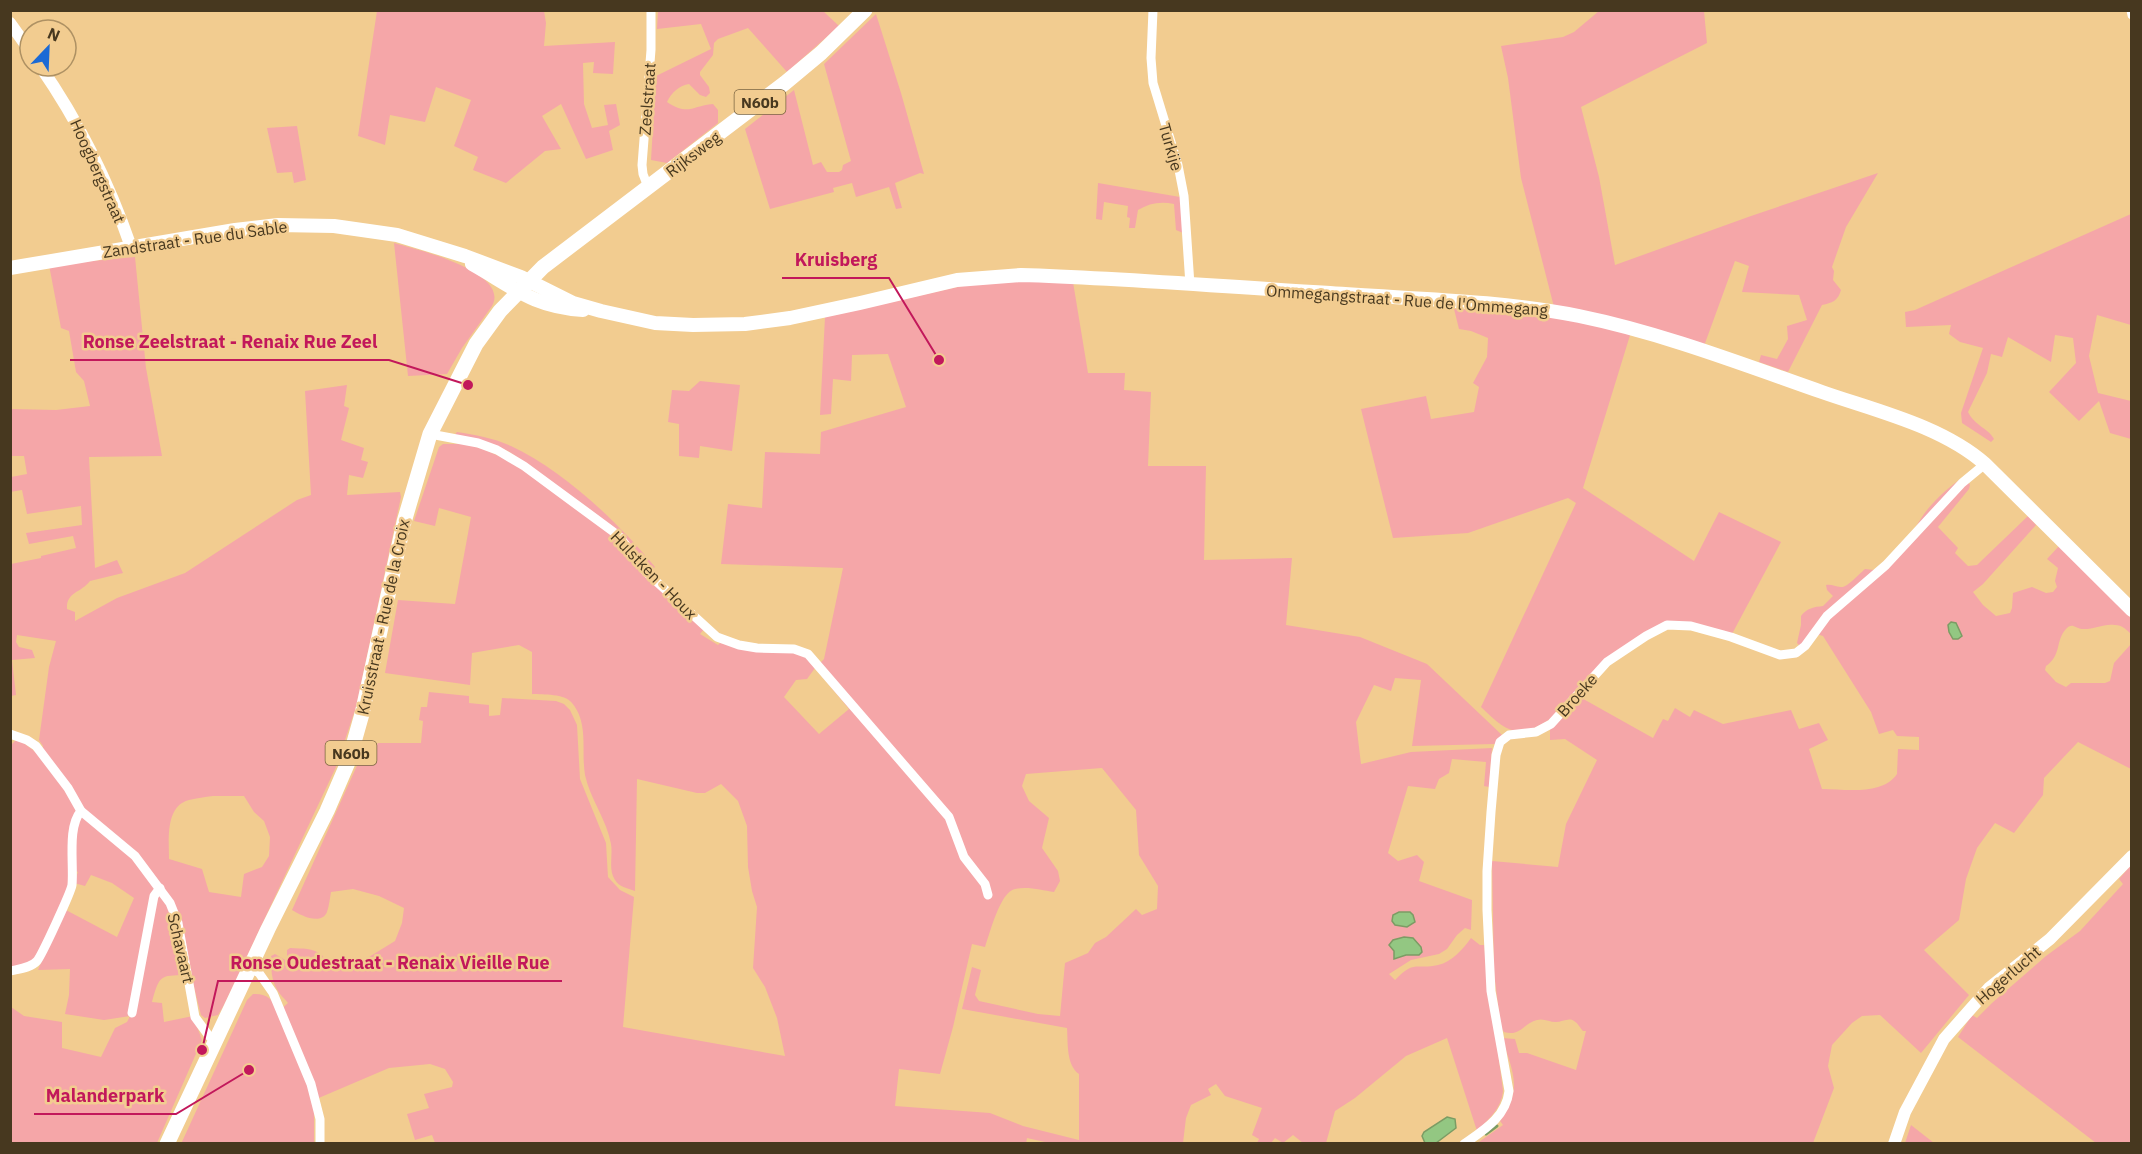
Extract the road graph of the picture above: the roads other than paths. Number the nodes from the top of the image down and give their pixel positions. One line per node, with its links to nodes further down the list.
1 (651, 10): 7 (street, Zeelstraat)
2 (866, 10): 7 (main road, Rijksweg / N60b)
3 (1153, 10): 12 (street, Turkije)
4 (2131, 10): 5 (street)
5 (2132, 15)
6 (48, 78): 8 (street, Hoogbergstraat)
7 (648, 187): 11 (main road, Rijksweg / N60b)
8 (131, 247): 9 (main road, Zandstraat - Rue du Sable); 10 (main road, Zandstraat - Rue du Sable)
9 (449, 252): 11 (main road, Zandstraat - Rue du Sable); 13 (main road, Zandstraat - Rue du Sable)
10 (10, 268)
11 (530, 281): 13 (main road, Rijksweg / N60b); 14 (main road, Ommegangstraat - Rue de l'Ommegang)
12 (1190, 285): 14 (main road, Ommegangstraat - Rue de l'Ommegang); 16 (main road, Ommegangstraat - Rue de l'Ommegang)
13 (518, 293): 14 (main road, Ommegangstraat - Rue de l'Ommegang); 15 (main road, Kruisstraat - Rue de la Croix / N60b)
14 (601, 311)
15 (430, 434): 22 (street, Hulstken - Houx); 23 (main road, Kruisstraat - Rue de la Croix / N60b)
16 (1985, 464): 17 (main road, Ommegangstraat - Rue de l'Ommegang); 29 (street, Broeke)
17 (2132, 610)
18 (10, 734): 19 (street, Schavaart)
19 (81, 812): 21 (street, Schavaart); 24 (street)
20 (2132, 856): 30 (street, Hogerlucht)
21 (160, 888): 25 (street); 26 (street, Schavaart)
22 (988, 895)
23 (251, 968): 26 (main road, Kruisstraat - Rue de la Croix / N60b); 28 (street)
24 (10, 971)
25 (132, 1013)
26 (215, 1041): 27 (main road, Kruisstraat - Rue de la Croix / N60b)
27 (167, 1143)
28 (320, 1143)
29 (1464, 1143)
30 (1894, 1143)

